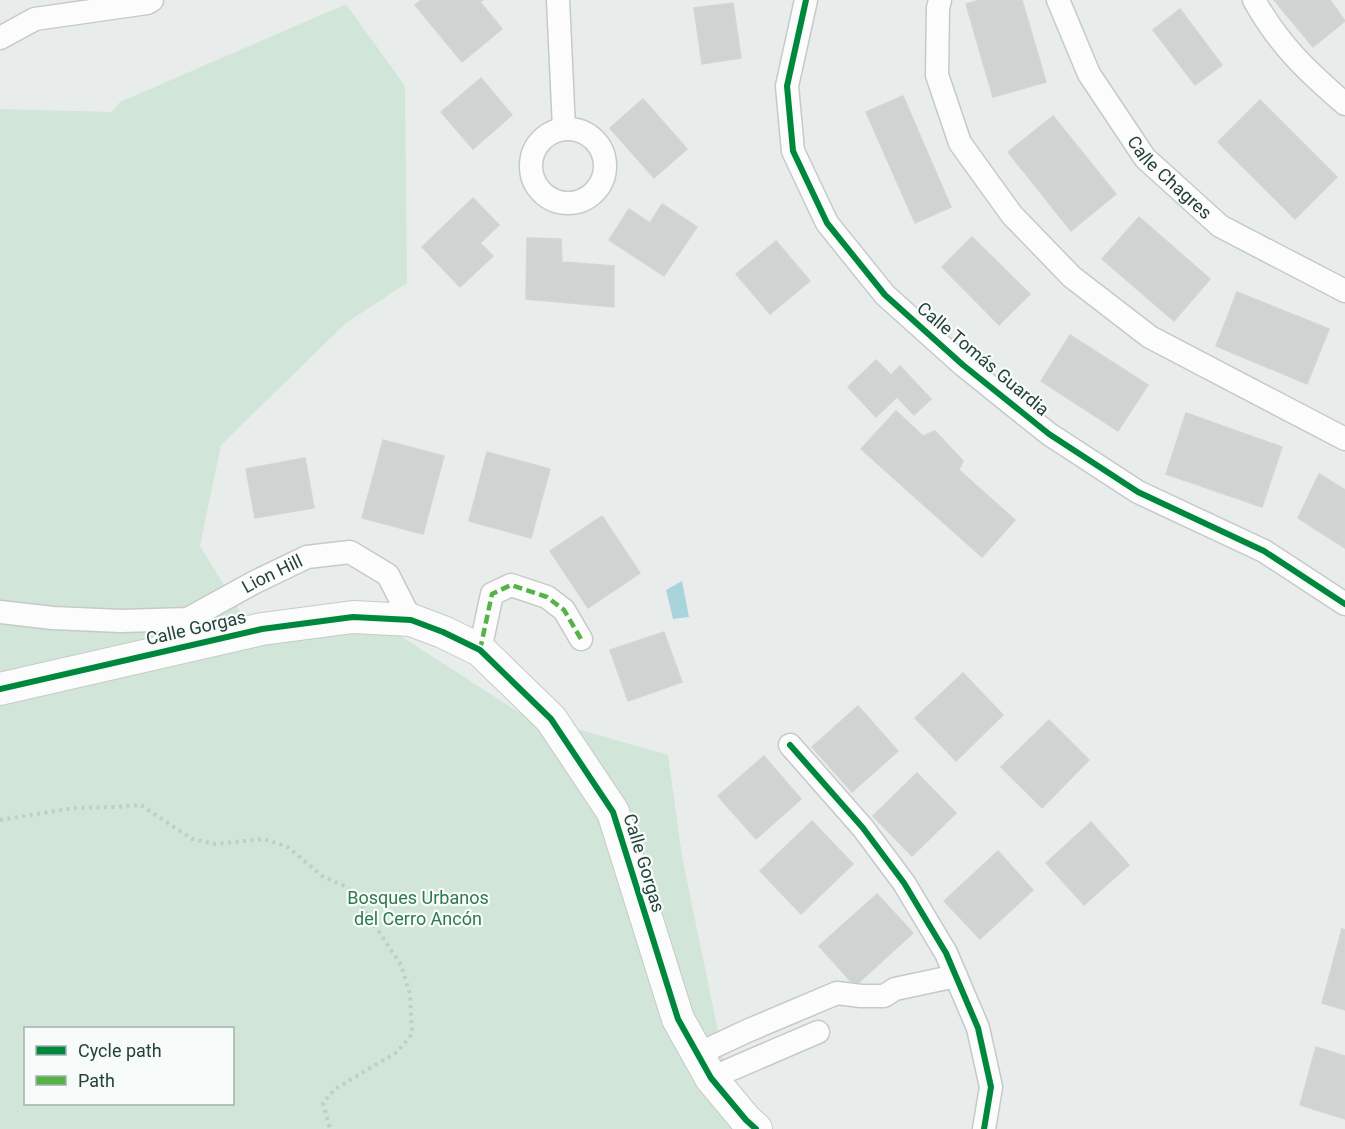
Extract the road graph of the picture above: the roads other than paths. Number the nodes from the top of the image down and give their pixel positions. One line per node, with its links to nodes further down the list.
1 (152, 0): 7 (street)
2 (558, 0): 9 (street)
3 (806, 0): 12 (street, Calle Tomás Guardia)
4 (940, 0): 11 (street)
5 (1058, 0): 10 (street, Calle Chagres)
6 (1254, 0): 8 (street)
7 (0, 38)
8 (1345, 104)
9 (564, 128)
10 (1345, 291)
11 (1345, 439)
12 (1345, 603)
13 (0, 612): 14 (street, Lion Hill)
14 (411, 620): 16 (street, Calle Gorgas); 17 (street, Calle Gorgas)
15 (581, 639): 16 (street)
16 (480, 650): 21 (street, Calle Gorgas)
17 (0, 688)
18 (790, 745): 19 (street)
19 (956, 976): 21 (street); 23 (street)
20 (818, 1032): 21 (street)
21 (704, 1066): 22 (street, Calle Gorgas)
22 (756, 1129)
23 (984, 1129)

